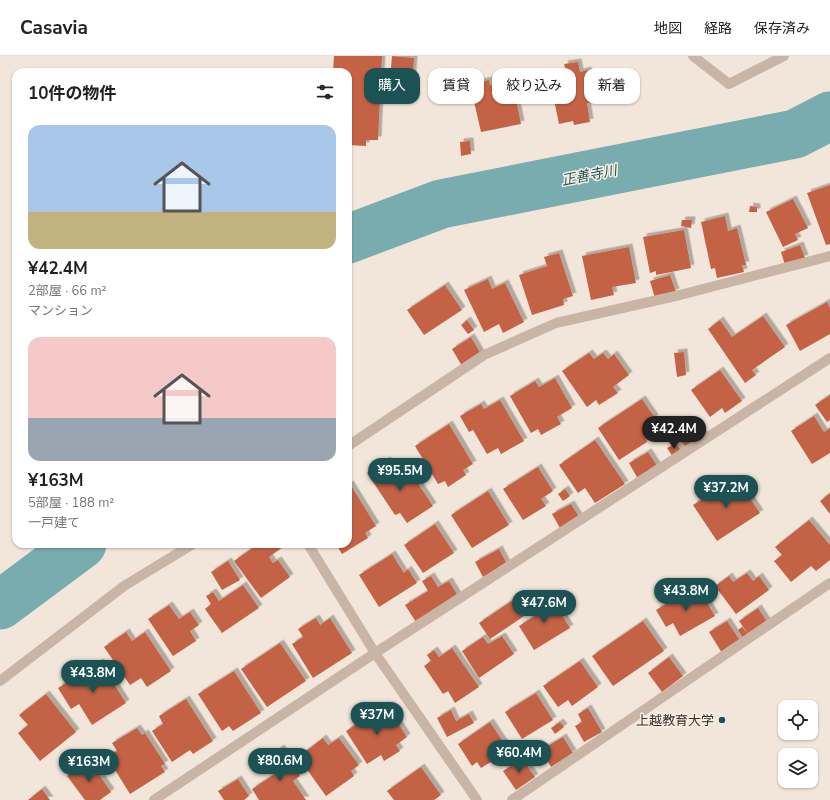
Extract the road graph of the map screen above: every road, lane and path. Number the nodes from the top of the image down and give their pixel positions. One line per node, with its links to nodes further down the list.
1 (693, 56): 2 (street)
2 (784, 56)
3 (830, 256): 5 (street)
4 (830, 358): 9 (street)
5 (352, 443)
6 (186, 548): 10 (street)
7 (310, 548): 9 (street)
8 (830, 583): 13 (street)
9 (375, 653): 11 (street); 12 (street)
10 (0, 681)
11 (154, 800)
12 (477, 800)
13 (512, 800)

